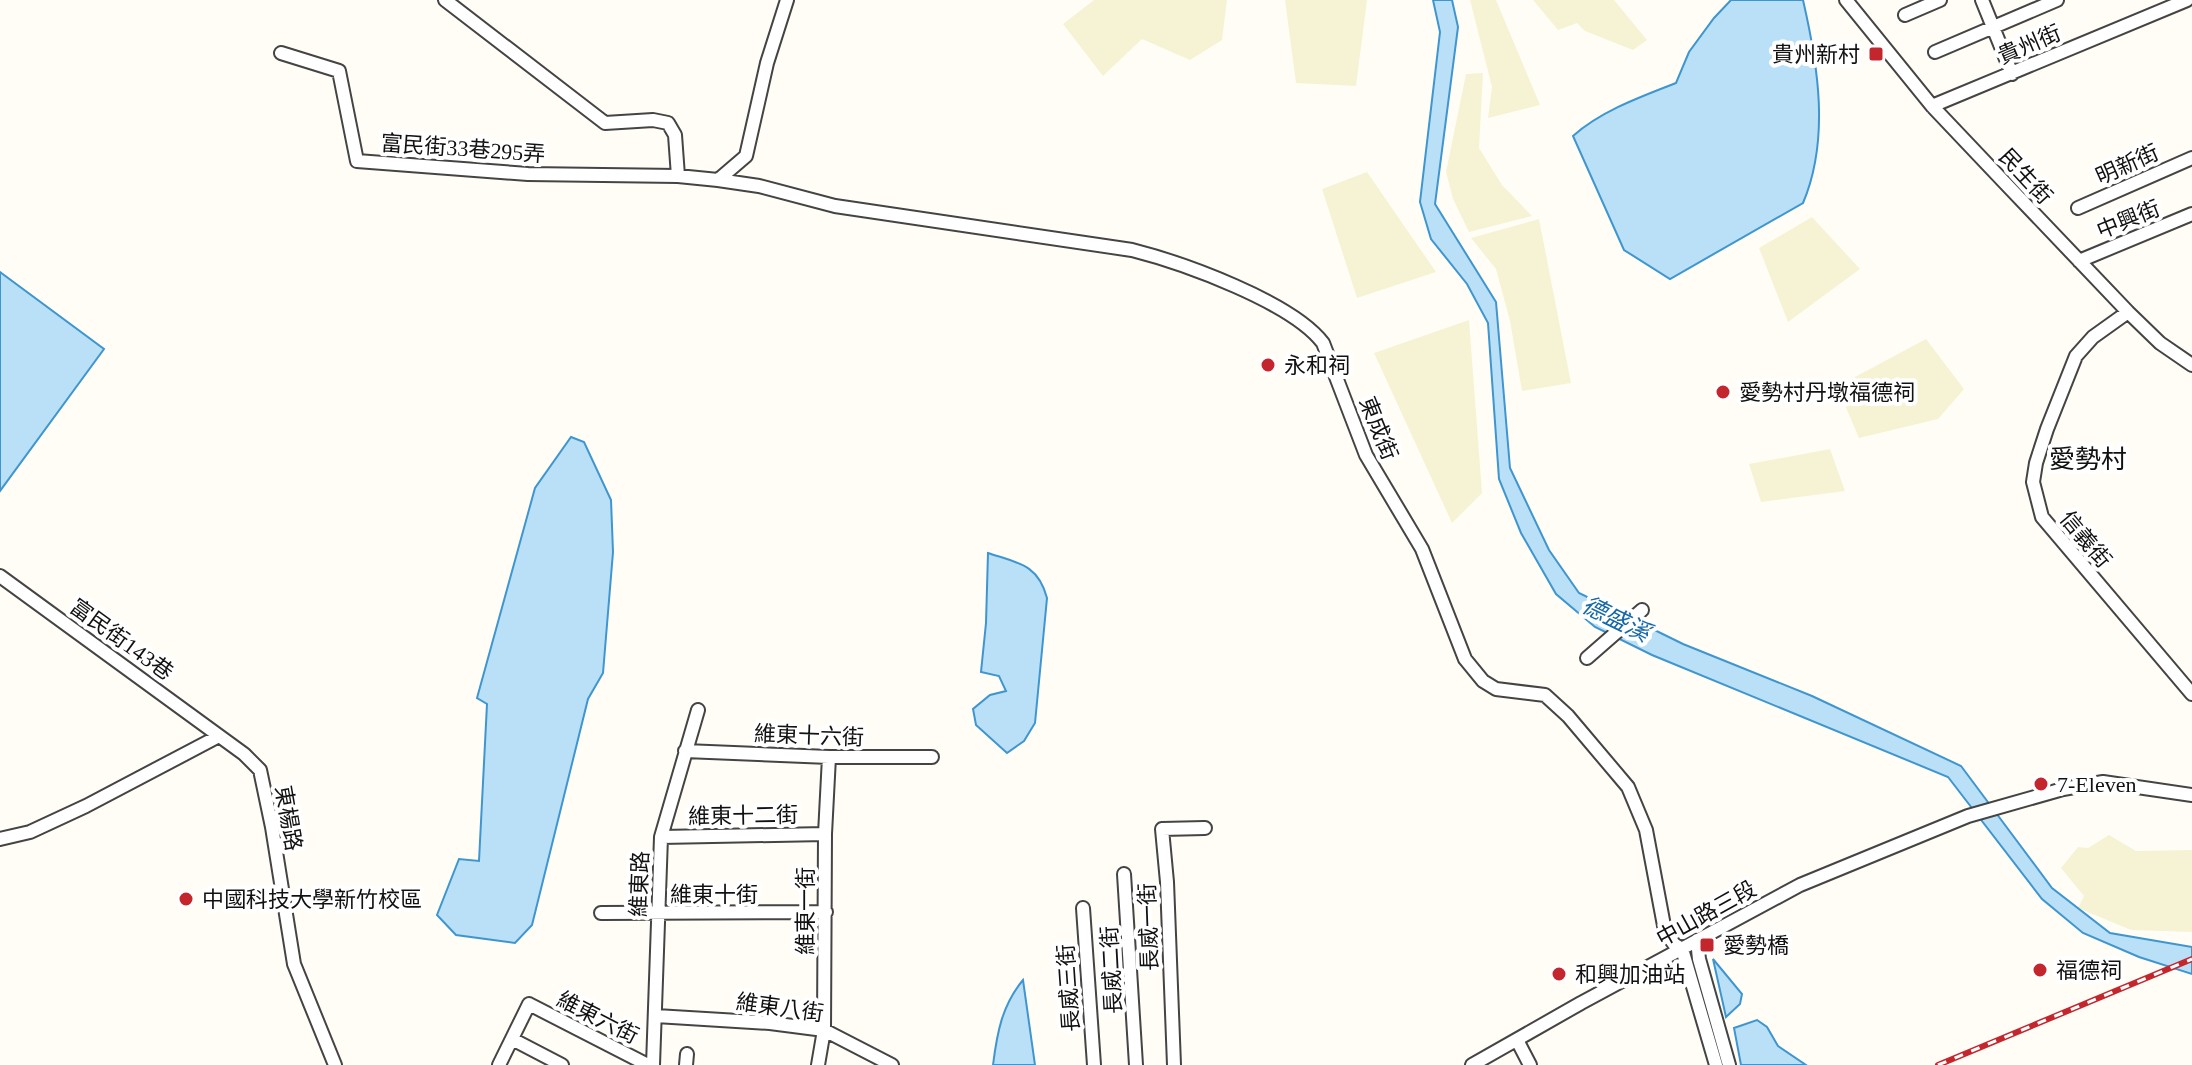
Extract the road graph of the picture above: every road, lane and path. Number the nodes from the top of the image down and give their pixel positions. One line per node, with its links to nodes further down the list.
1 (445, 0): 15 (street)
2 (787, 0): 16 (street)
3 (1846, 0): 13 (street, 民生街)
4 (1940, 0): 8 (street)
5 (1982, 0): 9 (street)
6 (2057, 0): 9 (street)
7 (2187, 0): 12 (street, 貴州街)
8 (1905, 15)
9 (1993, 27): 10 (street); 12 (street)
10 (1935, 52)
11 (281, 53): 15 (street, 富民街33巷295弄)
12 (2012, 74): 13 (street, 貴州街)
13 (1932, 106): 19 (street, 民生街)
14 (2192, 158): 17 (street, 明新街)
15 (678, 176): 16 (street, 富民街33巷295弄)
16 (718, 180): 42 (street, 東成街)
17 (2078, 208)
18 (2192, 214): 19 (street, 中興街)
19 (2079, 261): 20 (street, 民生街)
20 (2128, 312): 21 (street, 民生街); 25 (street, 信義街)
21 (2192, 365)
22 (0, 576): 27 (street, 富民街143巷)
23 (1638, 613): 24 (street)
24 (1592, 653)
25 (2192, 694)
26 (698, 710): 28 (street, 維東路)
27 (219, 736): 35 (street); 47 (street, 東楊路)
28 (685, 751): 29 (street, 維東十六街); 34 (street, 維東路)
29 (829, 757): 30 (street, 維東十六街); 33 (street, 維東一街)
30 (932, 757)
31 (2192, 795): 41 (street, 中山路三段)
32 (1205, 828): 55 (street, 長威一街)
33 (825, 834): 34 (street, 維東十二街); 38 (street, 維東一街)
34 (661, 837): 40 (street, 維東路)
35 (0, 839)
36 (1124, 874): 54 (street, 長威二街)
37 (1083, 908): 53 (street, 長威三街)
38 (826, 912): 40 (street, 維東十街); 44 (street, 維東一街)
39 (601, 913): 40 (street, 維東十街)
40 (658, 914): 43 (street, 維東路)
41 (1697, 940): 42 (street, 中山路三段); 59 (street)
42 (1682, 949): 46 (street, 中山路三段); 58 (street, 東成街)
43 (656, 1016): 44 (street, 維東八街); 50 (street, 維東路)
44 (824, 1030): 51 (street, 維東一街); 52 (street, 維東八街)
45 (512, 1039): 48 (street); 49 (street); 50 (street, 維東六街)
46 (1517, 1040): 56 (street, 中山路三段); 57 (street)
47 (335, 1065)
48 (499, 1065)
49 (562, 1065)
50 (650, 1065)
51 (818, 1065)
52 (892, 1065)
53 (1094, 1065)
54 (1136, 1065)
55 (1174, 1065)
56 (1472, 1065)
57 (1530, 1065)
58 (1716, 1065)
59 (1729, 1065)

